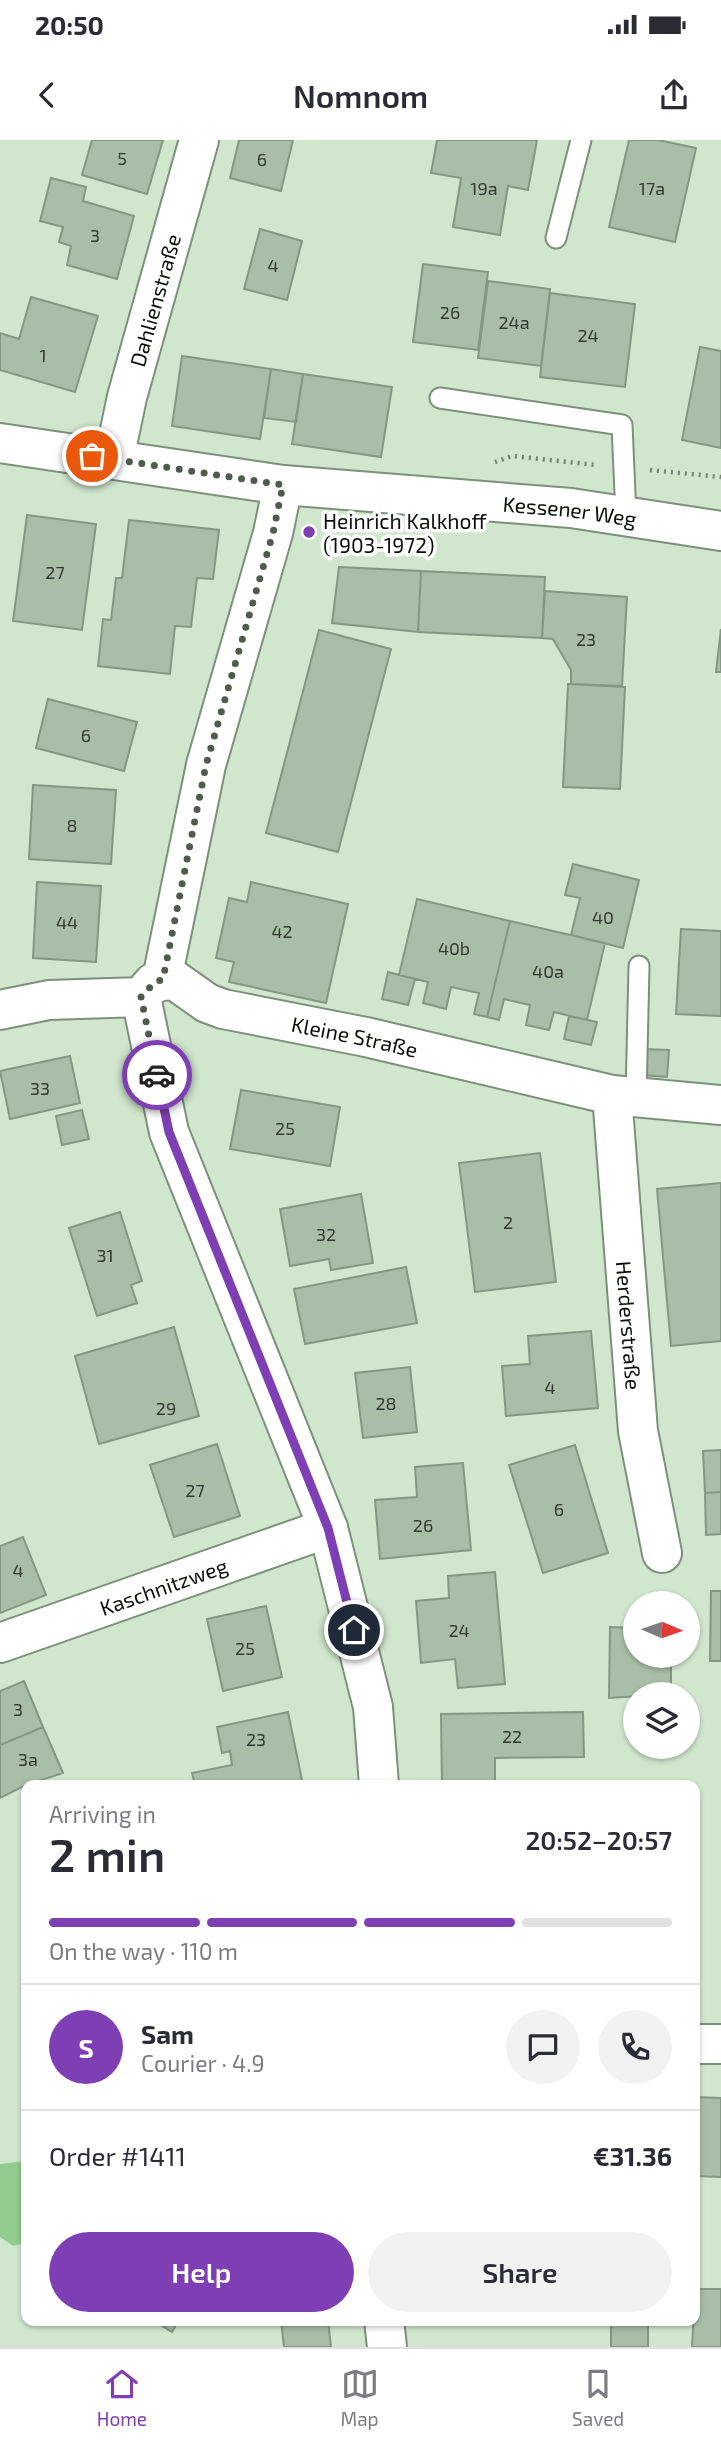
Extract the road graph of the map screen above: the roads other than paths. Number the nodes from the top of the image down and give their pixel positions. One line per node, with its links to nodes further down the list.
1 (199, 140): 6 (street, Dahlienstraße)
2 (581, 140): 3 (lane)
3 (556, 238)
4 (440, 398): 8 (lane)
5 (0, 443): 6 (street, Kessener Weg)
6 (114, 459): 7 (street, Kessener Weg)
7 (283, 485): 8 (street, Kessener Weg); 11 (street)
8 (626, 516): 9 (street, Kessener Weg)
9 (721, 531)
10 (639, 966): 13 (lane)
11 (152, 988): 12 (street, Kleine Straße); 13 (street, Kleine Straße); 15 (street)
12 (0, 1010)
13 (624, 1096): 14 (street, Kleine Straße); 16 (street, Herderstraße)
14 (721, 1105)
15 (328, 1528): 17 (street, Kaschnitzweg); 18 (street)
16 (662, 1553)
17 (0, 1643)
18 (379, 1780)
19 (700, 2044): 20 (street)
20 (721, 2045)
21 (385, 2326): 22 (street)
22 (387, 2347)

